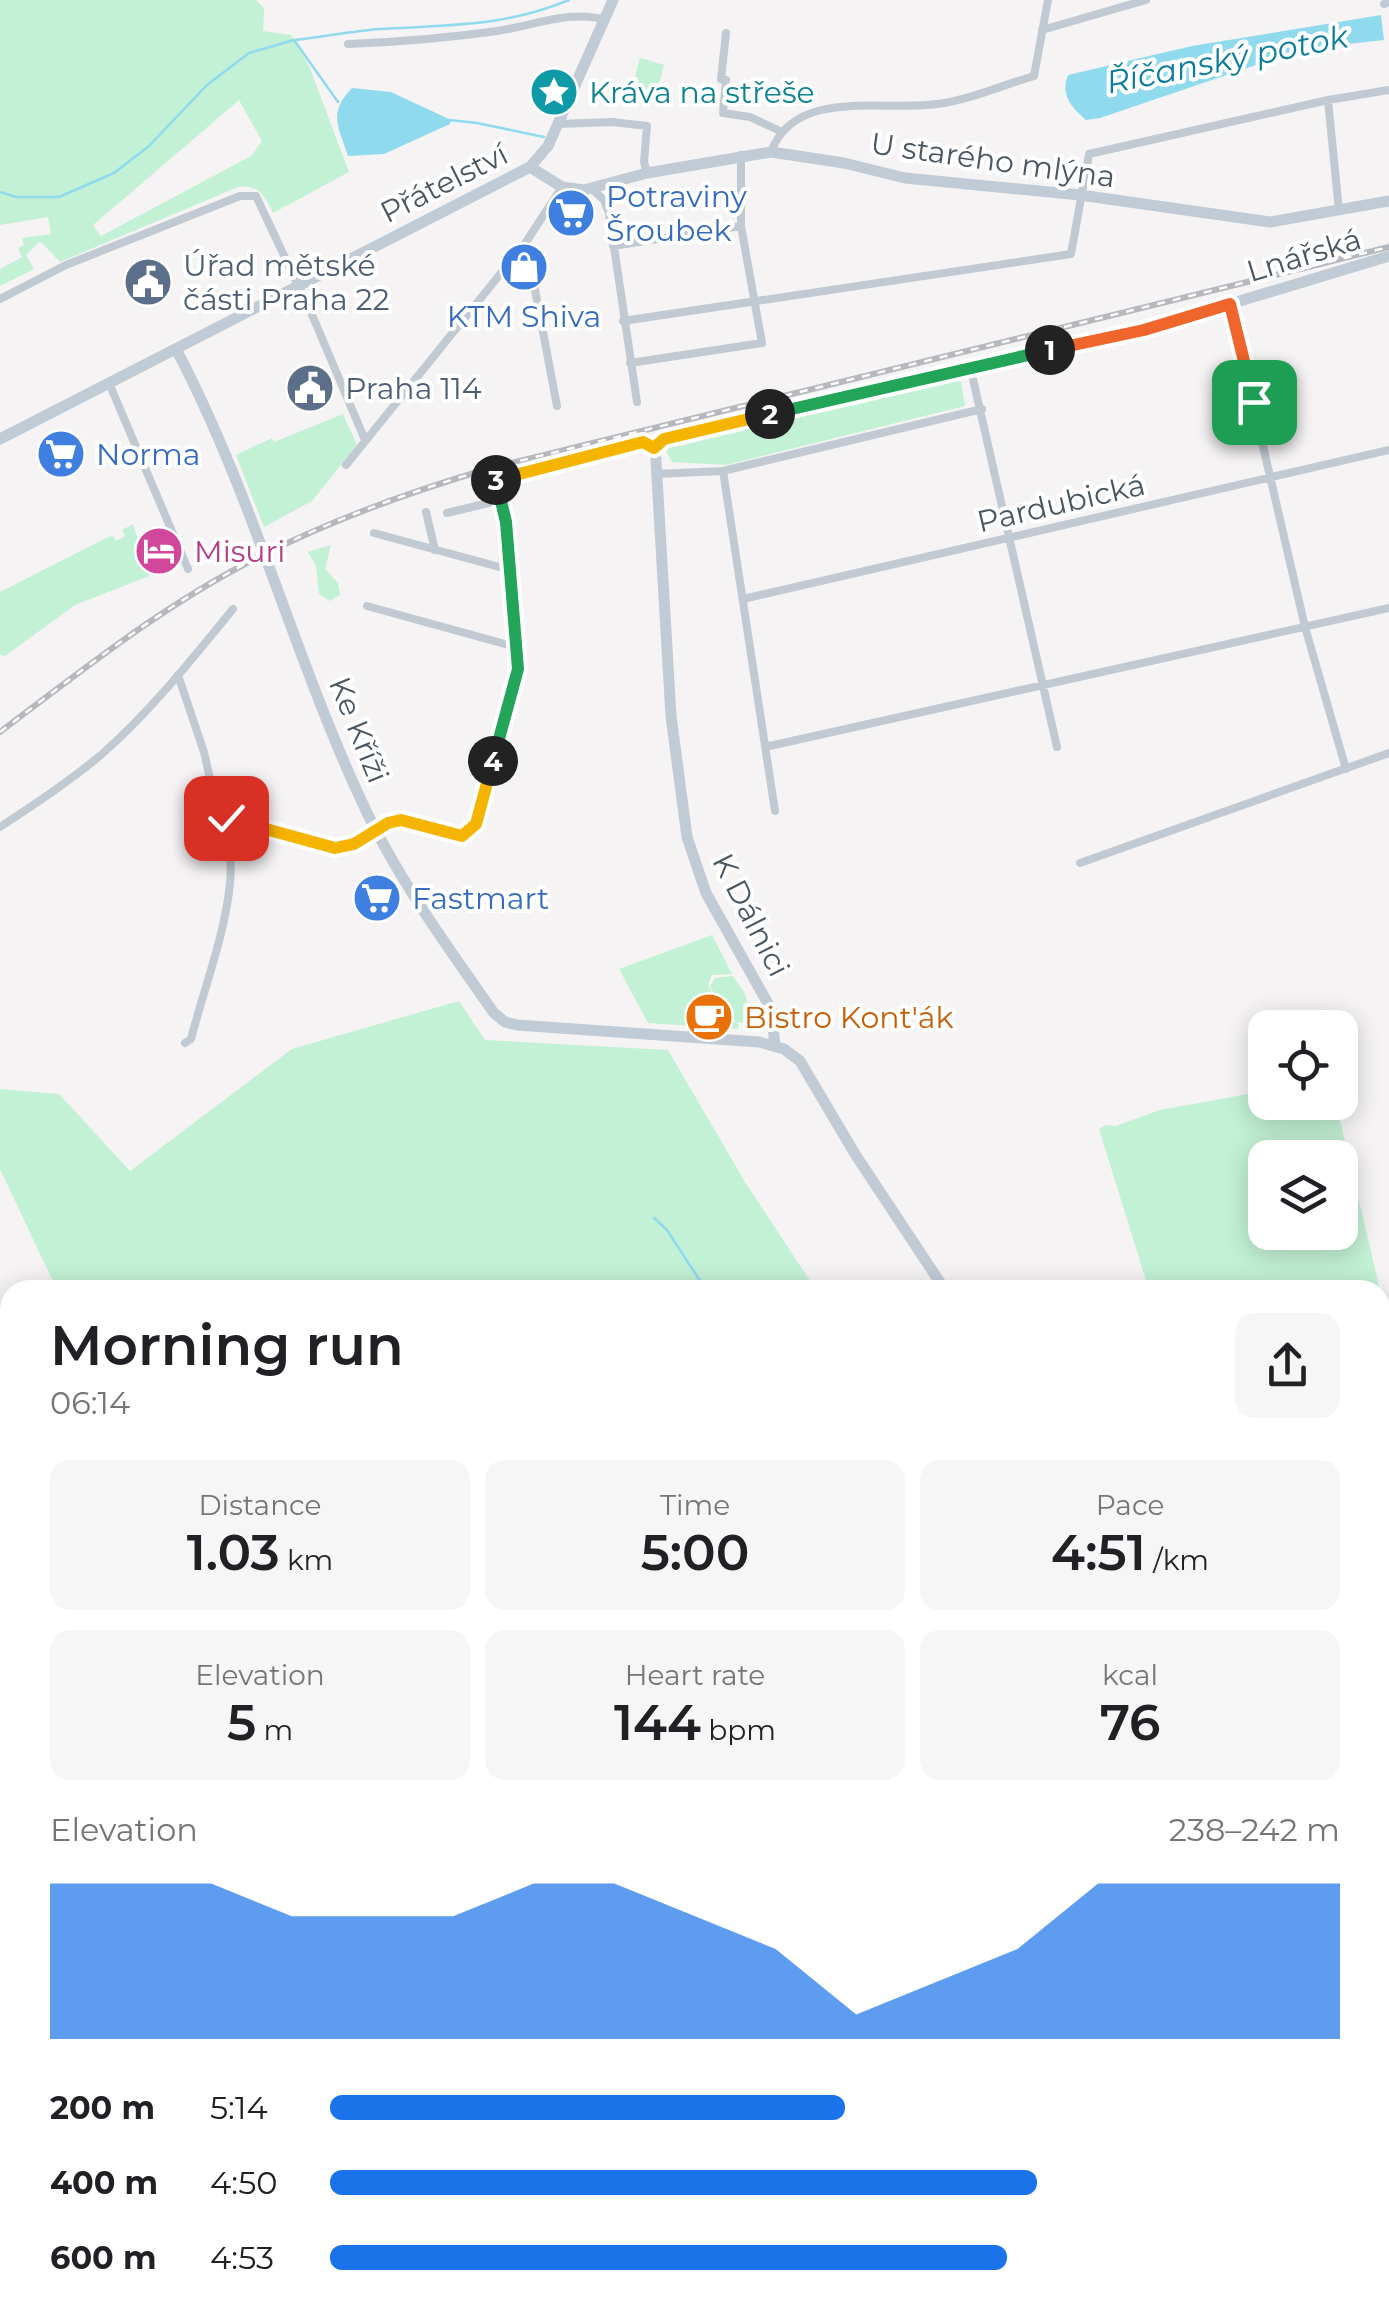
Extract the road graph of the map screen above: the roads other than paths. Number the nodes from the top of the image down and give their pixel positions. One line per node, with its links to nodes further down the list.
1 (614, 0): 4 (street, Přátelství)
2 (1048, 0): 5 (street)
3 (1146, 0): 5 (street)
4 (606, 20): 7 (street); 10 (street, Přátelství)
5 (1042, 30): 11 (street)
6 (726, 33): 11 (street)
7 (348, 44)
8 (1389, 90): 9 (street)
9 (1328, 100): 18 (street); 20 (street)
10 (558, 124): 14 (street, Přátelství); 15 (street)
11 (780, 131): 12 (street)
12 (771, 152): 13 (street, U starého mlýna); 18 (street, U starého mlýna)
13 (742, 154): 15 (street, U starého mlýna); 21 (street)
14 (530, 168): 16 (street); 25 (street, Přátelství)
15 (647, 172): 17 (street, U starého mlýna)
16 (562, 188): 17 (street); 22 (street)
17 (593, 190): 23 (street)
18 (1080, 195): 20 (street, U starého mlýna); 27 (street)
19 (1389, 201): 20 (street, U starého mlýna)
20 (1339, 211)
21 (741, 226): 23 (street); 27 (street)
22 (526, 242): 35 (street); 38 (street)
23 (613, 246): 29 (street)
24 (1389, 256): 28 (street, Lnářská)
25 (298, 286): 26 (street); 30 (street, Přátelství); 38 (street)
26 (0, 300)
27 (756, 301): 29 (street); 31 (street)
28 (1230, 304): 32 (street, Lnářská); 44 (street)
29 (623, 321): 31 (street)
30 (176, 349): 33 (street, Přátelství); 68 (street, Ke Kříži)
31 (630, 362): 34 (street)
32 (970, 366): 36 (street); 39 (street, Lnářská)
33 (110, 383): 37 (street, Přátelství); 51 (street)
34 (637, 402)
35 (557, 406)
36 (982, 410): 42 (street); 49 (street)
37 (1, 436)
38 (365, 440): 41 (street)
39 (654, 448): 43 (street, K Dálnici); 45 (street)
40 (1389, 450): 44 (street, Pardubická)
41 (346, 465)
42 (723, 471): 43 (street); 53 (street)
43 (656, 474): 71 (street, K Dálnici)
44 (1272, 477): 49 (street, Pardubická); 57 (street)
45 (500, 500): 47 (street); 52 (street)
46 (426, 512): 50 (street)
47 (447, 514)
48 (374, 533): 50 (street)
49 (1010, 538): 53 (street, Pardubická); 60 (street)
50 (435, 550): 52 (street)
51 (188, 569)
52 (510, 570): 58 (street)
53 (743, 599): 61 (street)
54 (367, 606): 58 (street)
55 (1389, 608): 57 (street)
56 (233, 609): 59 (street)
57 (1305, 627): 60 (street); 64 (street)
58 (516, 647): 68 (street)
59 (178, 675): 66 (street); 67 (street)
60 (1043, 683): 61 (street); 62 (street)
61 (765, 746): 65 (street)
62 (1057, 747)
63 (1389, 752): 64 (street)
64 (1346, 769): 69 (street)
65 (775, 811)
66 (231, 820): 68 (street); 70 (street)
67 (0, 827)
68 (376, 831): 71 (street, Ke Kříži)
69 (1080, 862)
70 (185, 1043)
71 (776, 1045): 72 (street)
72 (938, 1280)

